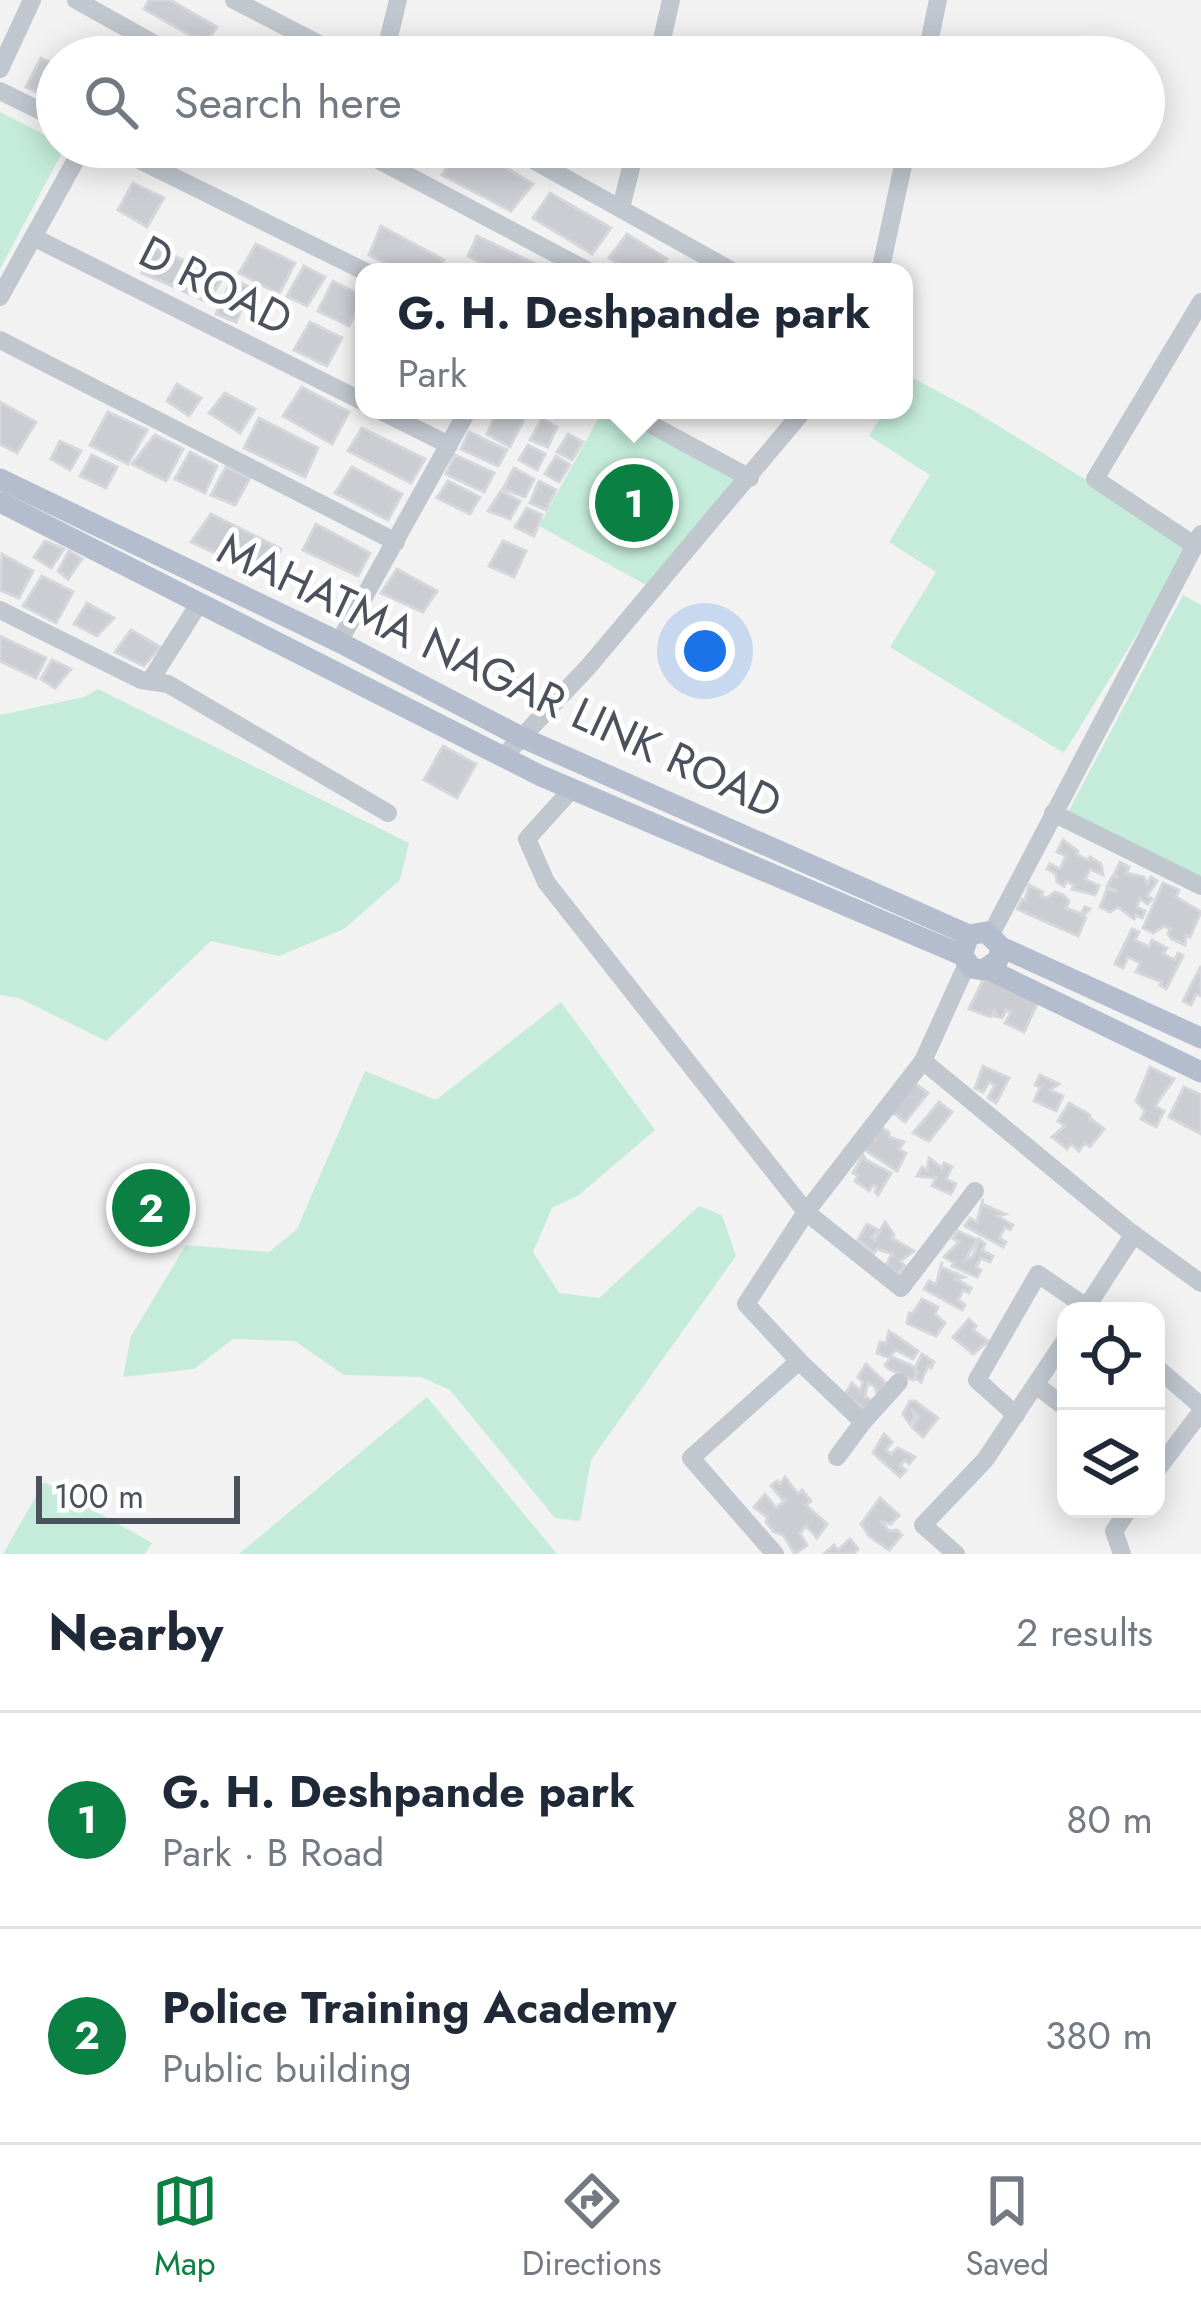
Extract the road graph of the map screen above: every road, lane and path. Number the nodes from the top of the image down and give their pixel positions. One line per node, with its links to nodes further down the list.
1 (32, 0): 12 (street)
2 (76, 0): 7 (street)
3 (234, 0): 8 (street)
4 (398, 0): 9 (street)
5 (671, 0): 10 (street)
6 (938, 0): 11 (street)
7 (140, 36)
8 (303, 36)
9 (389, 36)
10 (663, 36)
11 (930, 36)
12 (0, 69)
13 (0, 92): 14 (street)
14 (36, 109)
15 (71, 168): 22 (street)
16 (156, 168): 28 (street)
17 (394, 168): 23 (street)
18 (548, 168): 21 (street)
19 (631, 168): 21 (street)
20 (902, 168): 27 (street)
21 (621, 208): 26 (street)
22 (33, 236): 29 (street); 33 (street, D ROAD)
23 (554, 251): 24 (street); 25 (street)
24 (548, 263)
25 (575, 263)
26 (718, 263)
27 (882, 263)
28 (355, 267)
29 (0, 297)
30 (1201, 302): 31 (street)
31 (1194, 330): 42 (street)
32 (0, 340): 43 (street)
33 (355, 397)
34 (398, 419): 38 (street)
35 (462, 419): 38 (street)
36 (641, 419): 39 (street)
37 (797, 419): 39 (street)
38 (449, 445): 43 (street)
39 (750, 478): 48 (street)
40 (0, 479): 46 (main road, MAHATMA NAGAR LINK ROAD)
41 (0, 502): 44 (main road, MAHATMA NAGAR LINK ROAD)
42 (1197, 540): 52 (street)
43 (396, 542): 46 (street)
44 (200, 602): 47 (street); 49 (main road, MAHATMA NAGAR LINK ROAD)
45 (0, 610): 47 (street)
46 (339, 642): 48 (main road, MAHATMA NAGAR LINK ROAD)
47 (150, 681): 51 (street)
48 (521, 737): 49 (street); 54 (main road, MAHATMA NAGAR LINK ROAD)
49 (504, 756): 50 (main road, MAHATMA NAGAR LINK ROAD)
50 (572, 789): 54 (main road, MAHATMA NAGAR LINK ROAD); 59 (street)
51 (388, 813)
52 (1053, 813): 53 (street); 54 (street)
53 (1201, 886)
54 (980, 951): 55 (main road, MAHATMA NAGAR LINK ROAD); 56 (street); 57 (main road, MAHATMA NAGAR LINK ROAD)
55 (1201, 1038)
56 (923, 1061): 59 (street); 60 (street)
57 (1201, 1072)
58 (975, 1191): 59 (street)
59 (806, 1212): 65 (street)
60 (1134, 1234): 61 (street); 63 (street)
61 (1201, 1283)
62 (1077, 1302): 71 (street)
63 (1093, 1302)
64 (1057, 1353): 68 (street)
65 (799, 1360): 72 (street); 76 (street)
66 (1165, 1375): 70 (street)
67 (899, 1382): 72 (street)
68 (1036, 1385): 69 (street); 71 (street)
69 (1057, 1401)
70 (1201, 1409): 74 (street)
71 (1016, 1415): 77 (street)
72 (863, 1423): 73 (street)
73 (837, 1457)
74 (1165, 1459)
75 (1123, 1518): 78 (street)
76 (775, 1554)
77 (956, 1554)
78 (1122, 1554)

